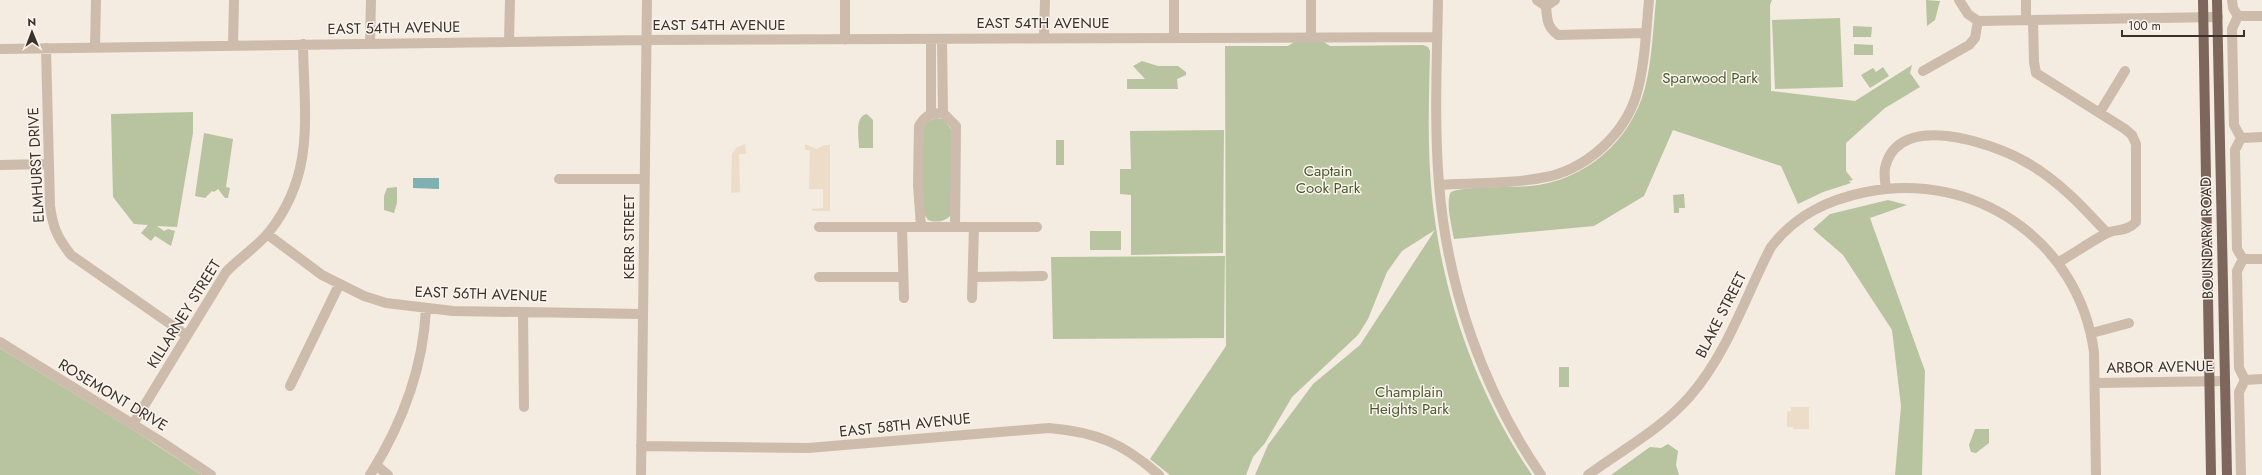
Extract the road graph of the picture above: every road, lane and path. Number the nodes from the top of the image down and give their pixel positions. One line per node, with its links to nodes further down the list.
1 (96, 0): 40 (street)
2 (234, 0): 38 (street)
3 (371, 0): 36 (street)
4 (510, 0): 35 (street)
5 (647, 0): 33 (street, KERR STREET)
6 (845, 0): 34 (street)
7 (1044, 0): 29 (street)
8 (1174, 0): 30 (street)
9 (1311, 0): 27 (street)
10 (1438, 0): 28 (street)
11 (1536, 0): 19 (street)
12 (1555, 0): 19 (street)
13 (1649, 0): 26 (street)
14 (1958, 0): 25 (street)
15 (2026, 0): 24 (street)
16 (2203, 0): 22 (main road, BOUNDARY ROAD)
17 (2217, 0): 23 (main road, BOUNDARY ROAD)
18 (2232, 0): 20 (street)
19 (1546, 6): 26 (street)
20 (2238, 16): 21 (street); 47 (street)
21 (2262, 16)
22 (2203, 17): 23 (street); 24 (street); 82 (main road, BOUNDARY ROAD)
23 (2218, 17): 83 (main road, BOUNDARY ROAD)
24 (2030, 20): 25 (street); 44 (street)
25 (1978, 21): 42 (street)
26 (1646, 33): 53 (street)
27 (1311, 37): 28 (street, EAST 54TH AVENUE); 30 (street, EAST 54TH AVENUE)
28 (1437, 37): 53 (street)
29 (1044, 38): 30 (street, EAST 54TH AVENUE); 32 (street, EAST 54TH AVENUE)
30 (1174, 38)
31 (931, 39): 32 (street, EAST 54TH AVENUE); 34 (street, EAST 54TH AVENUE); 45 (street)
32 (942, 39): 46 (street)
33 (646, 40): 34 (street, EAST 54TH AVENUE); 35 (street, EAST 54TH AVENUE); 52 (street, KERR STREET)
34 (845, 40)
35 (509, 42): 36 (street, EAST 54TH AVENUE)
36 (370, 43): 37 (street, EAST 54TH AVENUE)
37 (303, 44): 38 (street, EAST 54TH AVENUE); 62 (street, KILLARNEY STREET)
38 (233, 45): 40 (street, EAST 54TH AVENUE)
39 (46, 48): 40 (street, EAST 54TH AVENUE); 41 (street, EAST 54TH AVENUE); 49 (street, ELMHURST DRIVE)
40 (95, 48)
41 (0, 49)
42 (1923, 71)
43 (2125, 71): 44 (street)
44 (2100, 112): 61 (street)
45 (931, 113): 46 (street); 57 (street)
46 (943, 113): 58 (street)
47 (2241, 138): 48 (street); 63 (street, BOUNDARY ROAD)
48 (2262, 138)
49 (49, 164): 50 (street); 78 (street, ELMHURST DRIVE)
50 (0, 165)
51 (558, 179): 52 (street)
52 (644, 179): 75 (street, KERR STREET)
53 (1439, 185): 95 (street)
54 (1886, 189): 61 (street); 65 (street, BLAKE STREET); 96 (street, BLAKE STREET)
55 (819, 227): 56 (street)
56 (902, 227): 57 (street); 68 (street)
57 (921, 227): 58 (street)
58 (955, 227): 59 (street)
59 (974, 227): 60 (street); 69 (street)
60 (1037, 227)
61 (2107, 233): 65 (street)
62 (267, 234): 70 (street, EAST 56TH AVENUE); 78 (street, KILLARNEY STREET)
63 (2243, 259): 64 (street); 81 (street, BOUNDARY ROAD)
64 (2262, 259)
65 (2059, 262): 77 (street, BLAKE STREET)
66 (1043, 276): 69 (street)
67 (819, 277): 68 (street)
68 (903, 277): 71 (street)
69 (974, 277): 72 (street)
70 (339, 285): 73 (street, EAST 56TH AVENUE); 85 (street)
71 (904, 298)
72 (972, 298)
73 (426, 309): 74 (street, EAST 56TH AVENUE); 89 (street)
74 (523, 312): 75 (street, EAST 56TH AVENUE); 86 (street)
75 (643, 314): 88 (street, KERR STREET)
76 (2129, 323): 77 (street)
77 (2092, 333): 84 (street, BLAKE STREET)
78 (186, 335): 87 (street, KILLARNEY STREET)
79 (0, 342): 87 (street, ROSEMONT DRIVE)
80 (2262, 379): 81 (street)
81 (2245, 380): 100 (street)
82 (2209, 381): 83 (street, ARBOR AVENUE); 84 (street, ARBOR AVENUE); 98 (main road, BOUNDARY ROAD)
83 (2225, 381): 99 (main road, BOUNDARY ROAD)
84 (2095, 383): 97 (street, BLAKE STREET)
85 (290, 386)
86 (524, 406)
87 (133, 424): 90 (street, ROSEMONT DRIVE)
88 (641, 446): 93 (street, KERR STREET); 94 (street, EAST 58TH AVENUE)
89 (376, 466): 91 (street); 92 (street)
90 (211, 475)
91 (370, 475)
92 (388, 475)
93 (641, 475)
94 (1158, 475)
95 (1541, 475)
96 (1588, 475)
97 (2096, 475)
98 (2211, 475)
99 (2227, 475)
100 (2241, 475)

